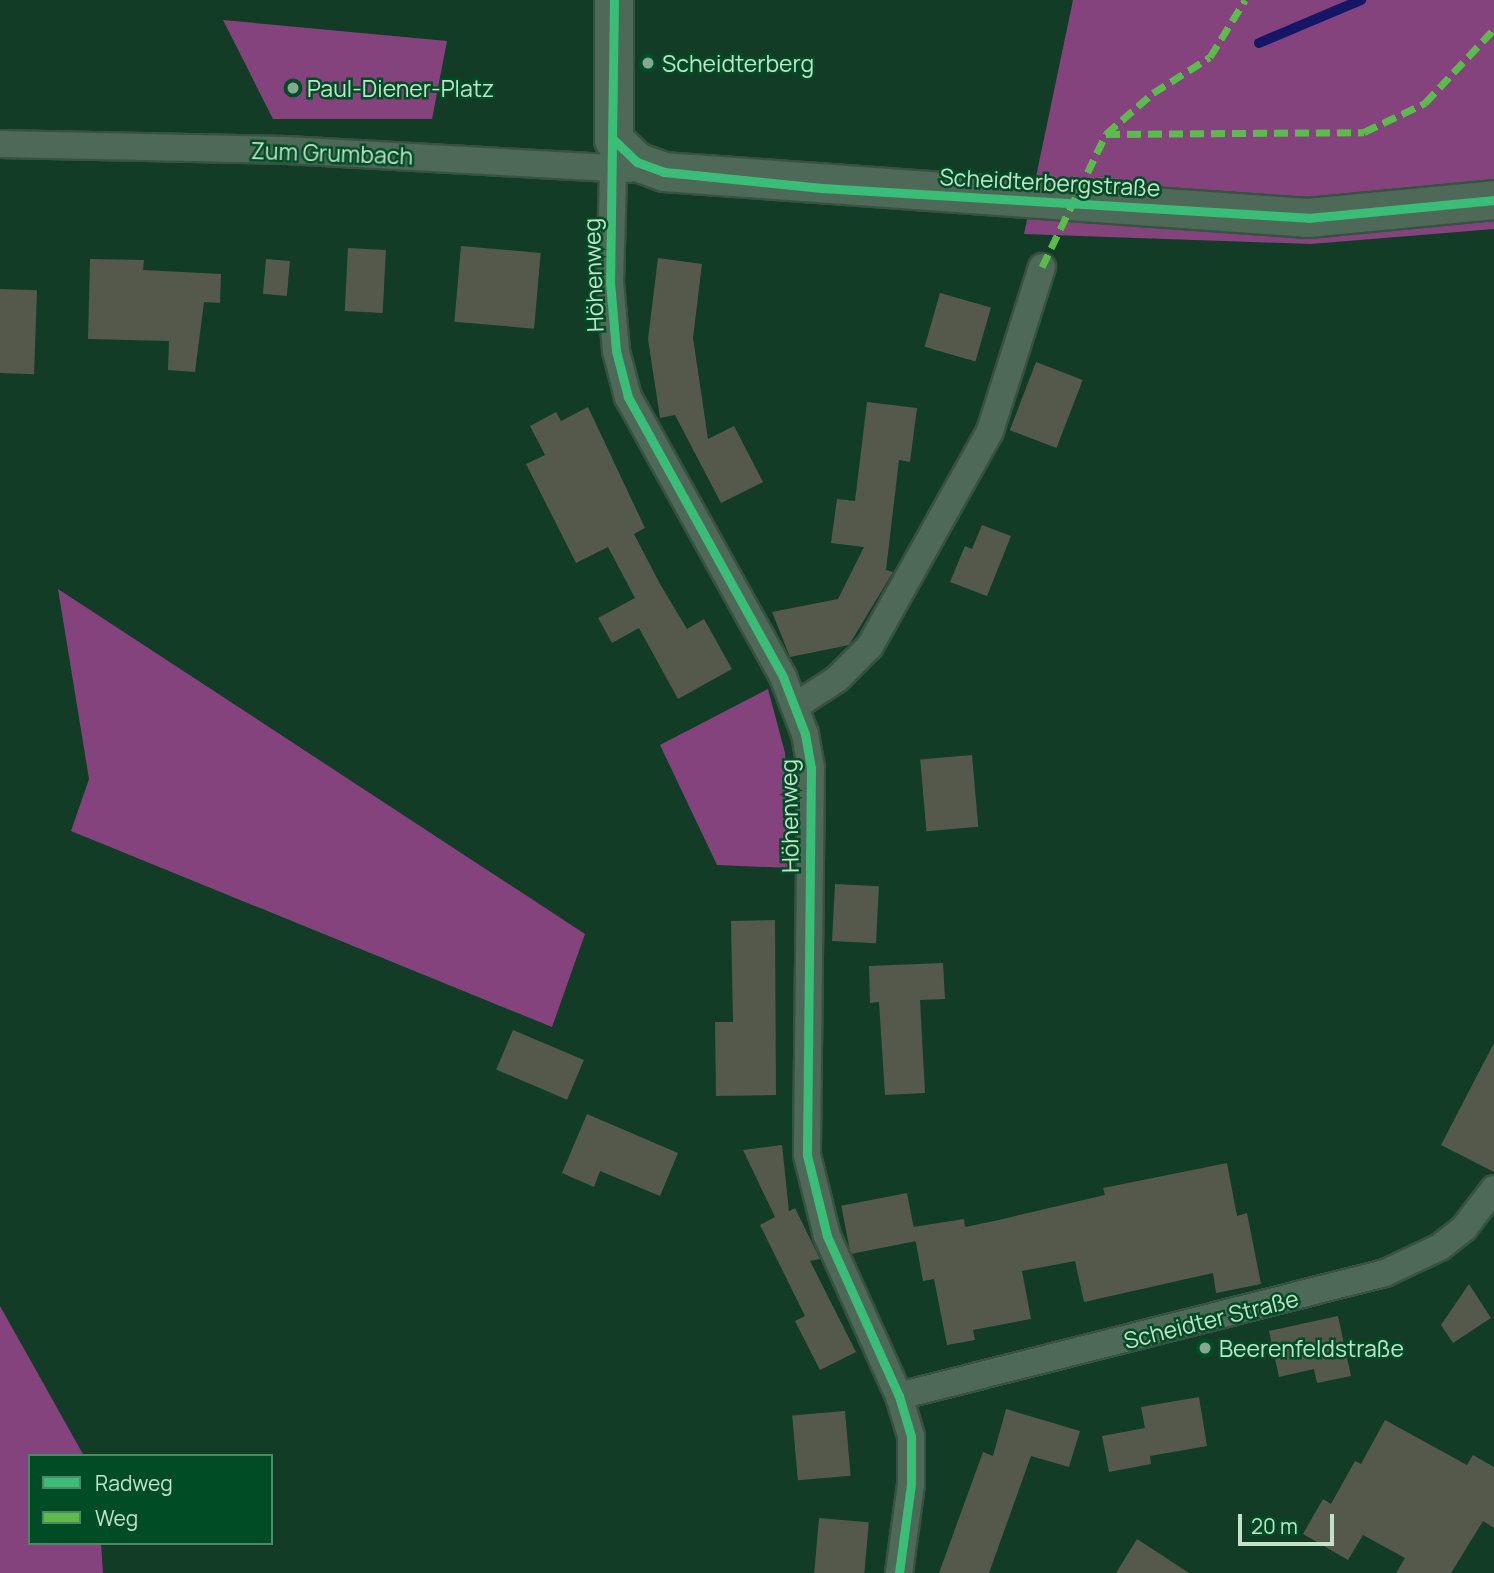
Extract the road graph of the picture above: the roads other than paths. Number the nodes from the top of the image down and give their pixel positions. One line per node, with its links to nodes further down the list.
1 (614, 0): 3 (street, Höhenweg)
2 (0, 144): 3 (street, Zum Grumbach)
3 (613, 154): 4 (street, Scheidterbergstraße); 6 (street, Höhenweg)
4 (1494, 200)
5 (1042, 267): 6 (street)
6 (797, 705): 8 (street, Höhenweg)
7 (1494, 1189): 8 (street, Scheidter Straße)
8 (899, 1396): 9 (street, Höhenweg)
9 (899, 1573)

